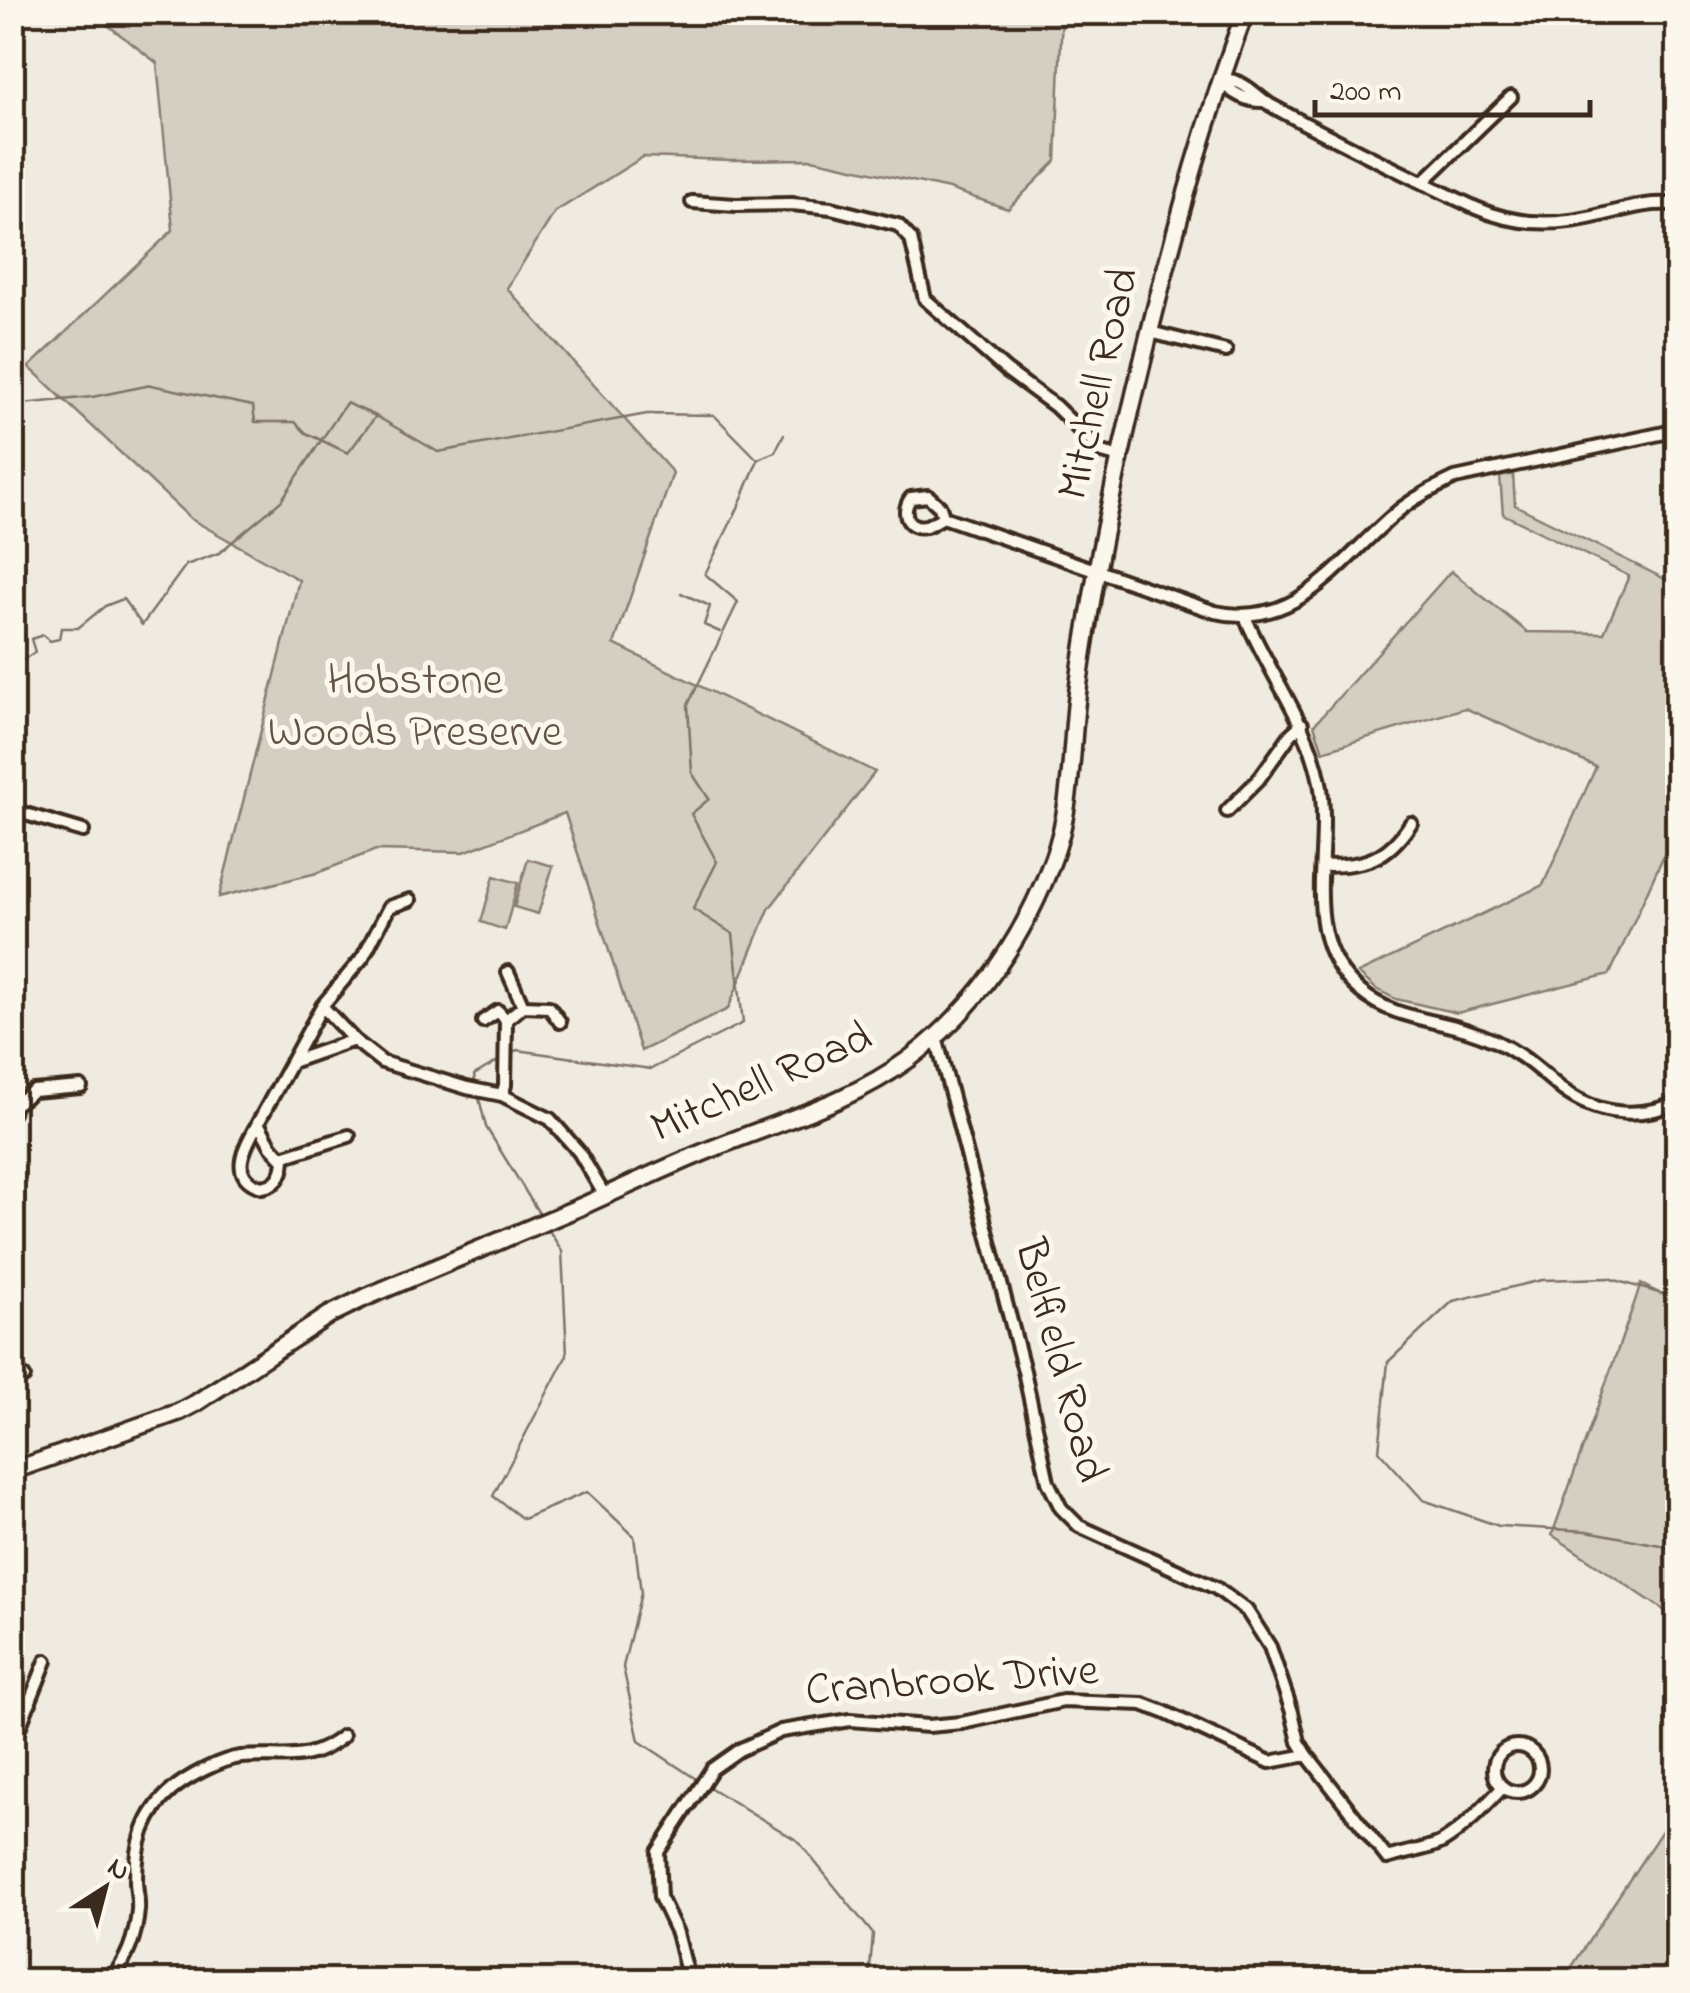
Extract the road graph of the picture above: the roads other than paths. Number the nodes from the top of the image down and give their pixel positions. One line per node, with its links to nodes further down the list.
1 (1245, 12): 2 (street, Mitchell Road)
2 (1220, 80): 4 (street); 7 (street, Mitchell Road)
3 (1511, 97): 4 (street)
4 (1423, 182): 6 (street)
5 (692, 202): 10 (street)
6 (1678, 204)
7 (1150, 332): 8 (street); 10 (street, Mitchell Road)
8 (1226, 352)
9 (1678, 430): 13 (street)
10 (1120, 458): 12 (street, Mitchell Road)
11 (943, 518): 12 (street)
12 (1097, 571): 13 (street); 27 (street, Mitchell Road)
13 (1245, 616): 14 (street)
14 (1302, 724): 16 (street); 19 (street)
15 (12, 810): 18 (street)
16 (1227, 811)
17 (1411, 823): 19 (street)
18 (83, 831)
19 (1322, 866): 32 (street)
20 (410, 900): 22 (street)
21 (508, 972): 23 (street)
22 (322, 1006): 28 (street); 29 (street)
23 (522, 1006): 24 (street); 26 (street)
24 (506, 1020): 25 (street); 31 (street)
25 (482, 1021)
26 (560, 1022)
27 (936, 1037): 37 (street, Mitchell Road); 46 (street, Belfield Road)
28 (354, 1040): 29 (street); 31 (street)
29 (292, 1062): 34 (street)
30 (82, 1087): 33 (street)
31 (502, 1096): 37 (street)
32 (1678, 1102)
33 (12, 1113)
34 (258, 1124): 36 (street); 36 (street)
35 (348, 1136): 36 (street)
36 (282, 1157)
37 (605, 1196): 40 (street, Mitchell Road)
38 (12, 1364): 39 (street)
39 (24, 1377)
40 (12, 1471)
41 (46, 1661): 43 (street)
42 (12, 1696): 43 (street)
43 (30, 1703): 45 (street)
44 (343, 1736): 48 (street)
45 (12, 1746)
46 (1307, 1756): 47 (street, Belfield Road); 49 (street, Cranbrook Drive)
47 (1503, 1787): 47 (street)
48 (110, 1980)
49 (689, 1980)

